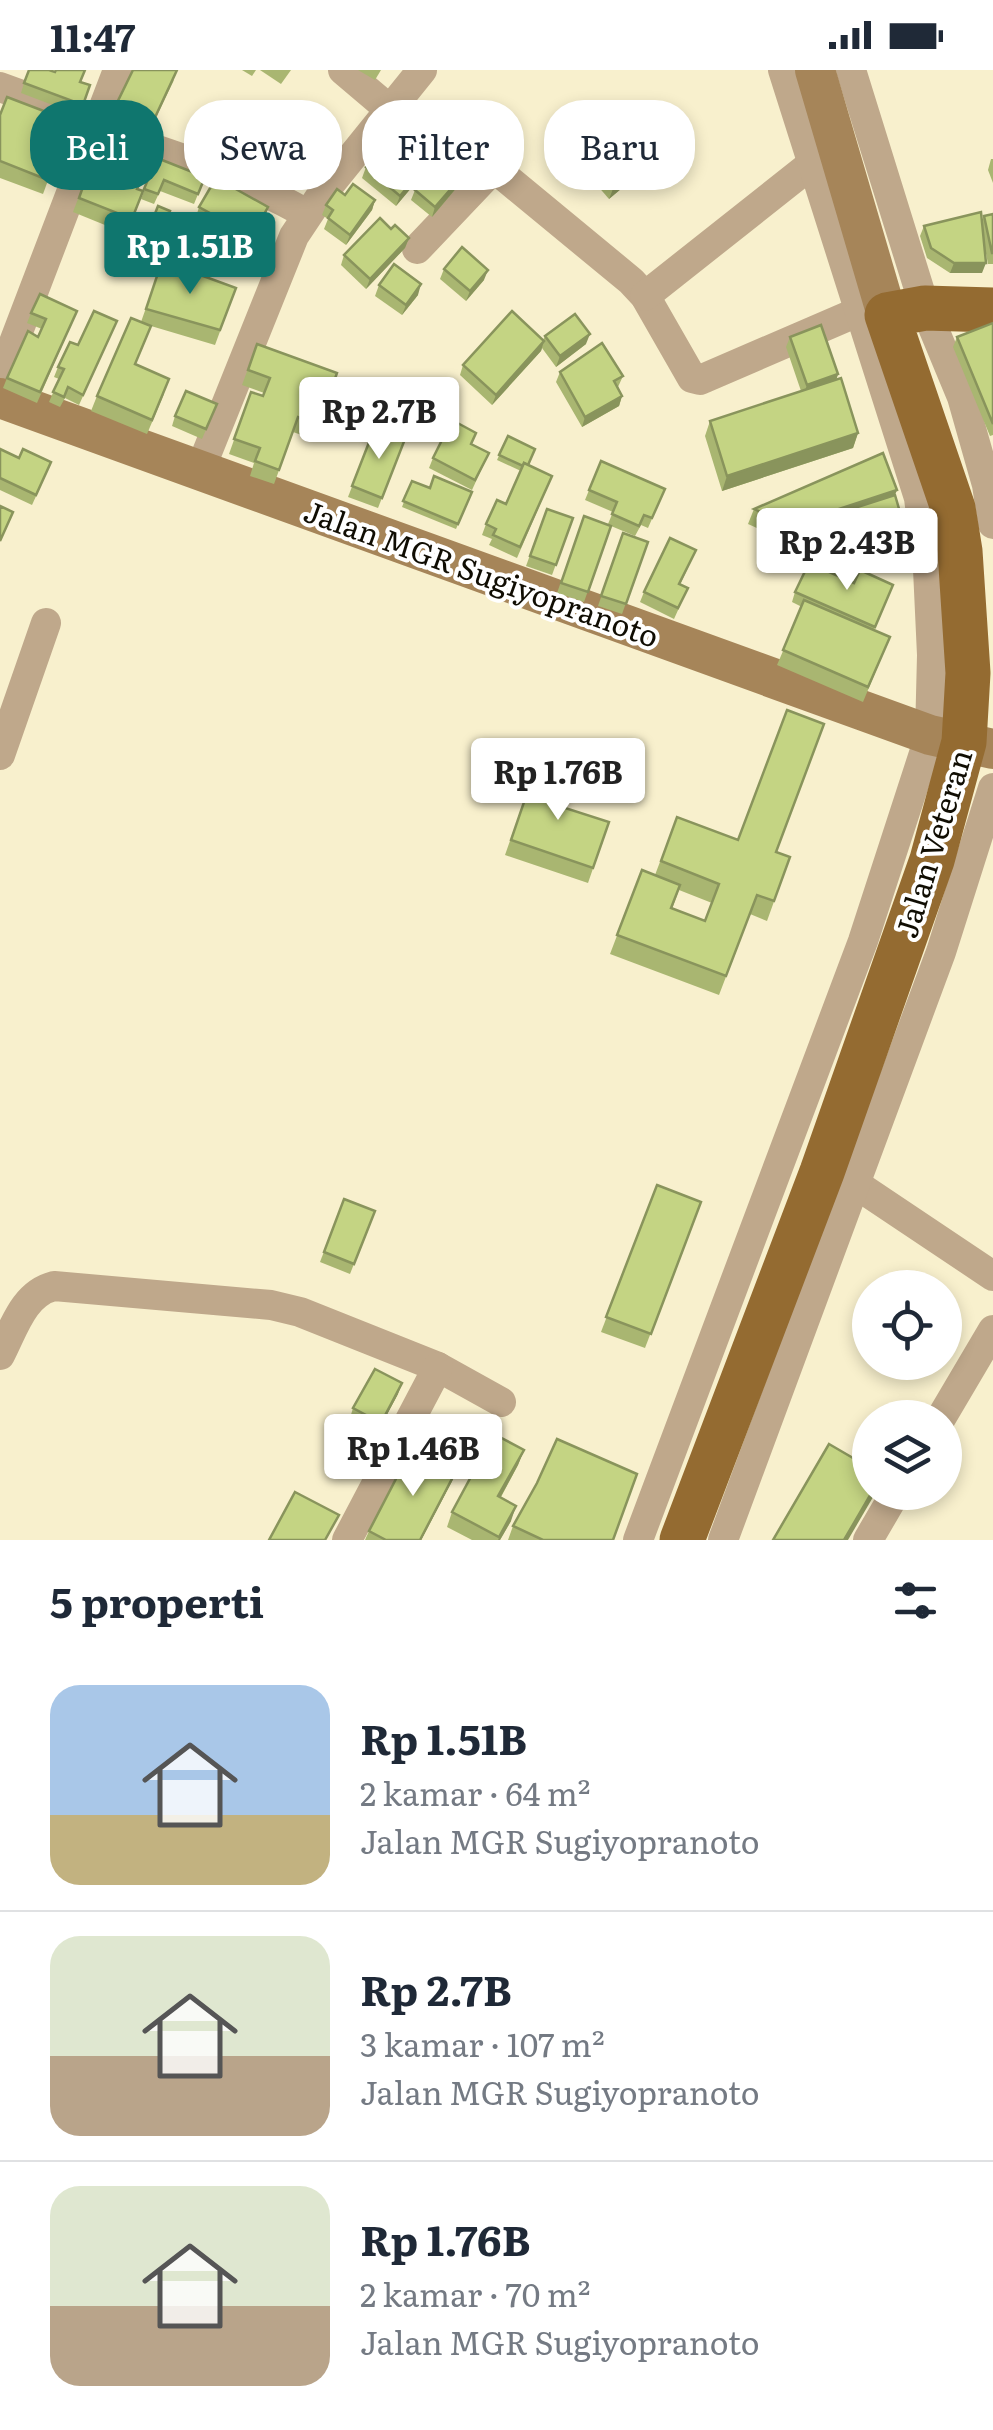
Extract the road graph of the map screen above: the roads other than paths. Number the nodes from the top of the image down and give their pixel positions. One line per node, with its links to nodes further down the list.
1 (118, 70): 7 (street)
2 (343, 70): 8 (street)
3 (422, 70): 9 (street)
4 (825, 77): 12 (street); 20 (street, Jalan Veteran)
5 (0, 87): 6 (street)
6 (32, 100)
7 (107, 100)
8 (379, 100)
9 (397, 100)
10 (362, 144): 16 (street)
11 (164, 151): 16 (street)
12 (813, 163): 18 (street); 20 (street)
13 (74, 190): 21 (street)
14 (473, 190): 17 (street)
15 (522, 190): 18 (street)
16 (307, 214): 23 (street)
17 (416, 249)
18 (644, 296): 20 (street)
19 (993, 310): 20 (main road)
20 (891, 311): 24 (street); 26 (main road, Jalan Veteran)
21 (0, 379)
22 (0, 398): 23 (street, Jalan MGR Sugiyopranoto)
23 (200, 470): 26 (street, Jalan MGR Sugiyopranoto)
24 (993, 524)
25 (46, 622): 27 (street)
26 (962, 742): 38 (street); 39 (main road, Jalan Veteran)
27 (0, 755)
28 (993, 788): 29 (street)
29 (857, 1184): 30 (street); 40 (street)
30 (993, 1276)
31 (993, 1330): 34 (street)
32 (0, 1355): 33 (street)
33 (438, 1367): 35 (street); 37 (street)
34 (952, 1400)
35 (501, 1402)
36 (886, 1510): 41 (street)
37 (347, 1540)
38 (638, 1540)
39 (682, 1540)
40 (723, 1540)
41 (868, 1540)

